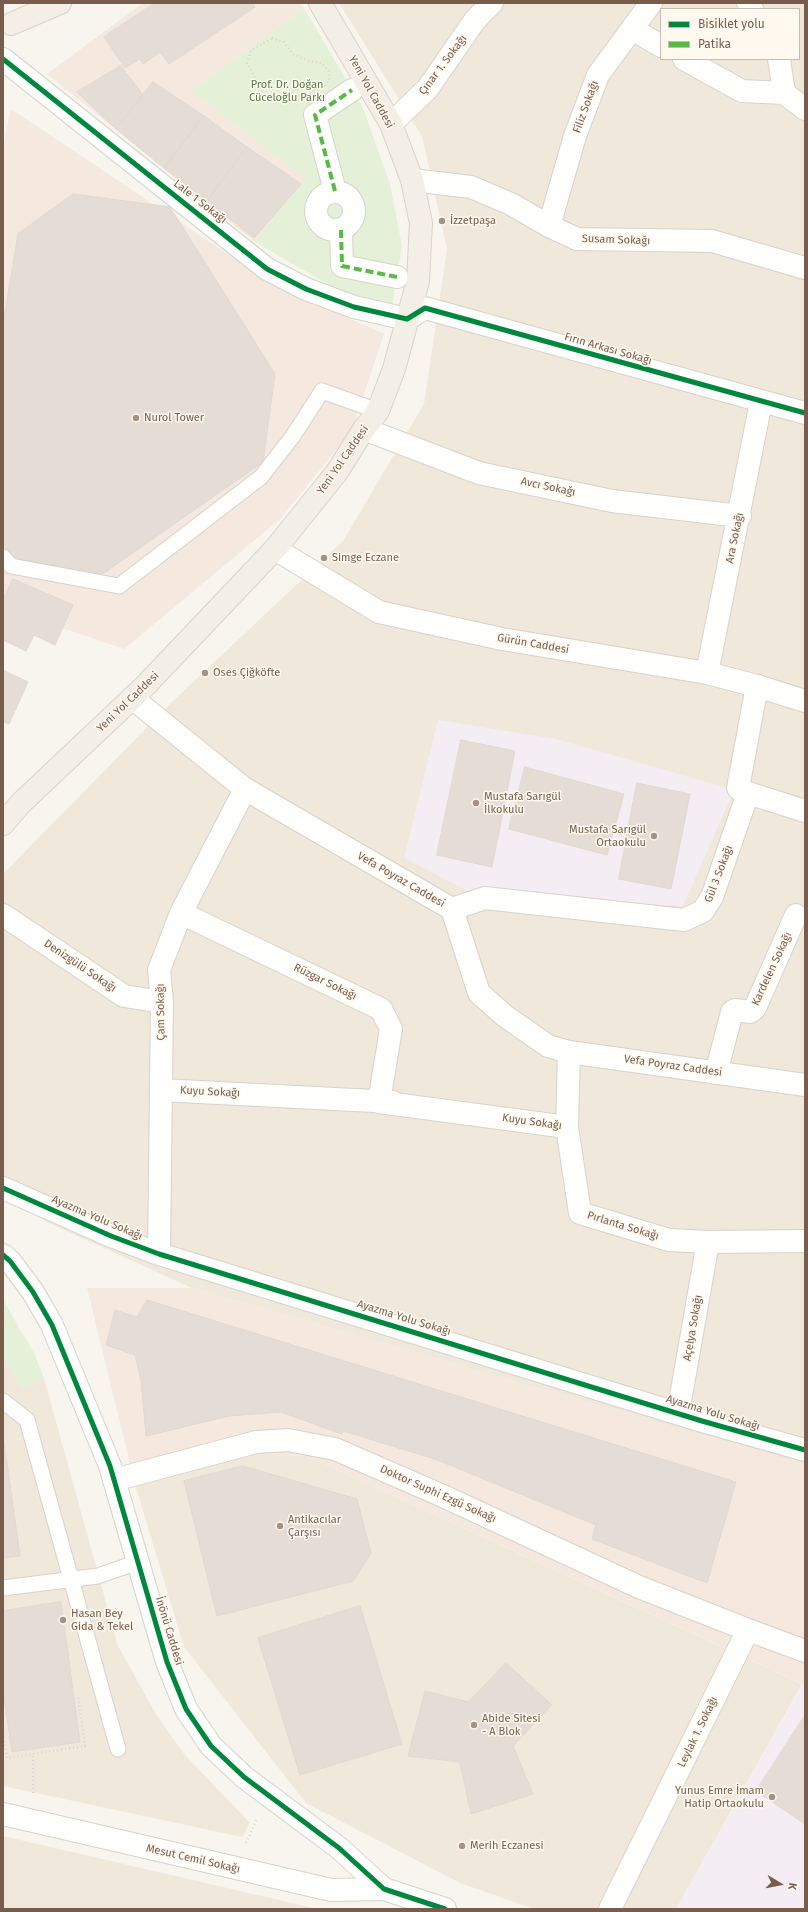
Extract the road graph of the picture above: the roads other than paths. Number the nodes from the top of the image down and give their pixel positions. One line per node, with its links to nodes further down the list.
1 (36, 3): 6 (main road)
2 (60, 3): 6 (main road)
3 (320, 3): 15 (main road, Yeni Yol Caddesi)
4 (492, 3): 15 (street, Çınar 1. Sokağı)
5 (651, 3): 7 (street, Filiz Sokağı)
6 (7, 27)
7 (632, 30): 8 (street); 18 (street, Filiz Sokağı)
8 (660, 45)
9 (3, 59): 22 (street, Lale 1 Sokağı)
10 (686, 60): 13 (street)
11 (779, 60): 13 (street)
12 (352, 90): 17 (street)
13 (784, 93): 14 (street)
14 (805, 109)
15 (391, 124): 16 (main road, Yeni Yol Caddesi)
16 (412, 180): 18 (street, Susam Sokağı); 22 (main road, Yeni Yol Caddesi)
17 (335, 191): 19 (street); 19 (street)
18 (549, 226): 20 (street, Susam Sokağı)
19 (341, 230): 21 (street)
20 (805, 268)
21 (397, 277)
22 (407, 318): 23 (street, Fırın Arkası Sokağı); 24 (main road, Yeni Yol Caddesi)
23 (761, 402): 25 (street, Fırın Arkası Sokağı); 27 (street, Ara Sokağı)
24 (378, 411): 26 (main road, Yeni Yol Caddesi); 29 (lane)
25 (805, 413)
26 (364, 429): 27 (street, Avcı Sokağı); 28 (main road, Yeni Yol Caddesi)
27 (740, 516): 30 (street, Ara Sokağı)
28 (275, 549): 30 (street, Gürün Caddesi); 32 (main road, Yeni Yol Caddesi)
29 (3, 557)
30 (707, 673): 31 (street, Gürün Caddesi)
31 (757, 686): 33 (street, Gürün Caddesi); 35 (street)
32 (132, 698): 34 (street, Vefa Poyraz Caddesi); 37 (main road, Yeni Yol Caddesi)
33 (805, 701)
34 (245, 789): 38 (street, Vefa Poyraz Caddesi); 39 (street, Çam Sokağı)
35 (748, 793): 36 (street); 38 (street, Gül 3 Sokağı)
36 (805, 811)
37 (3, 824)
38 (452, 909): 43 (street, Vefa Poyraz Caddesi)
39 (181, 913): 42 (street, Çam Sokağı); 47 (street, Rüzgar Sokağı)
40 (3, 915): 42 (street, Denizgülü Sokağı)
41 (796, 916): 44 (street, Kardelen Sokağı)
42 (162, 1002): 46 (street, Çam Sokağı)
43 (569, 1052): 44 (street, Vefa Poyraz Caddesi); 48 (street, Pırlanta Sokağı)
44 (716, 1073): 45 (street, Vefa Poyraz Caddesi)
45 (805, 1085)
46 (161, 1090): 47 (street, Kuyu Sokağı); 52 (street, Çam Sokağı)
47 (380, 1102): 48 (street, Kuyu Sokağı)
48 (567, 1127): 51 (street, Pırlanta Sokağı)
49 (3, 1188): 52 (street, Ayazma Yolu Sokağı)
50 (805, 1241): 51 (street, Pırlanta Sokağı)
51 (708, 1242): 55 (street, Açelya Sokağı)
52 (159, 1254): 55 (street, Ayazma Yolu Sokağı)
53 (3, 1255): 57 (street, İnönü Caddesi)
54 (3, 1401): 59 (lane)
55 (678, 1413): 56 (street, Ayazma Yolu Sokağı)
56 (805, 1450)
57 (114, 1480): 58 (street, İnönü Caddesi); 61 (street, Doktor Suphi Ezgü Sokağı)
58 (138, 1562): 59 (lane); 65 (street, İnönü Caddesi)
59 (72, 1578): 60 (lane); 63 (lane)
60 (3, 1588)
61 (748, 1630): 62 (street); 67 (street, Leylak 1. Sokağı)
62 (805, 1651)
63 (118, 1749)
64 (3, 1814): 65 (street, Mesut Cemil Sokağı)
65 (384, 1889): 66 (street, İnönü Caddesi)
66 (446, 1909)
67 (610, 1909)

